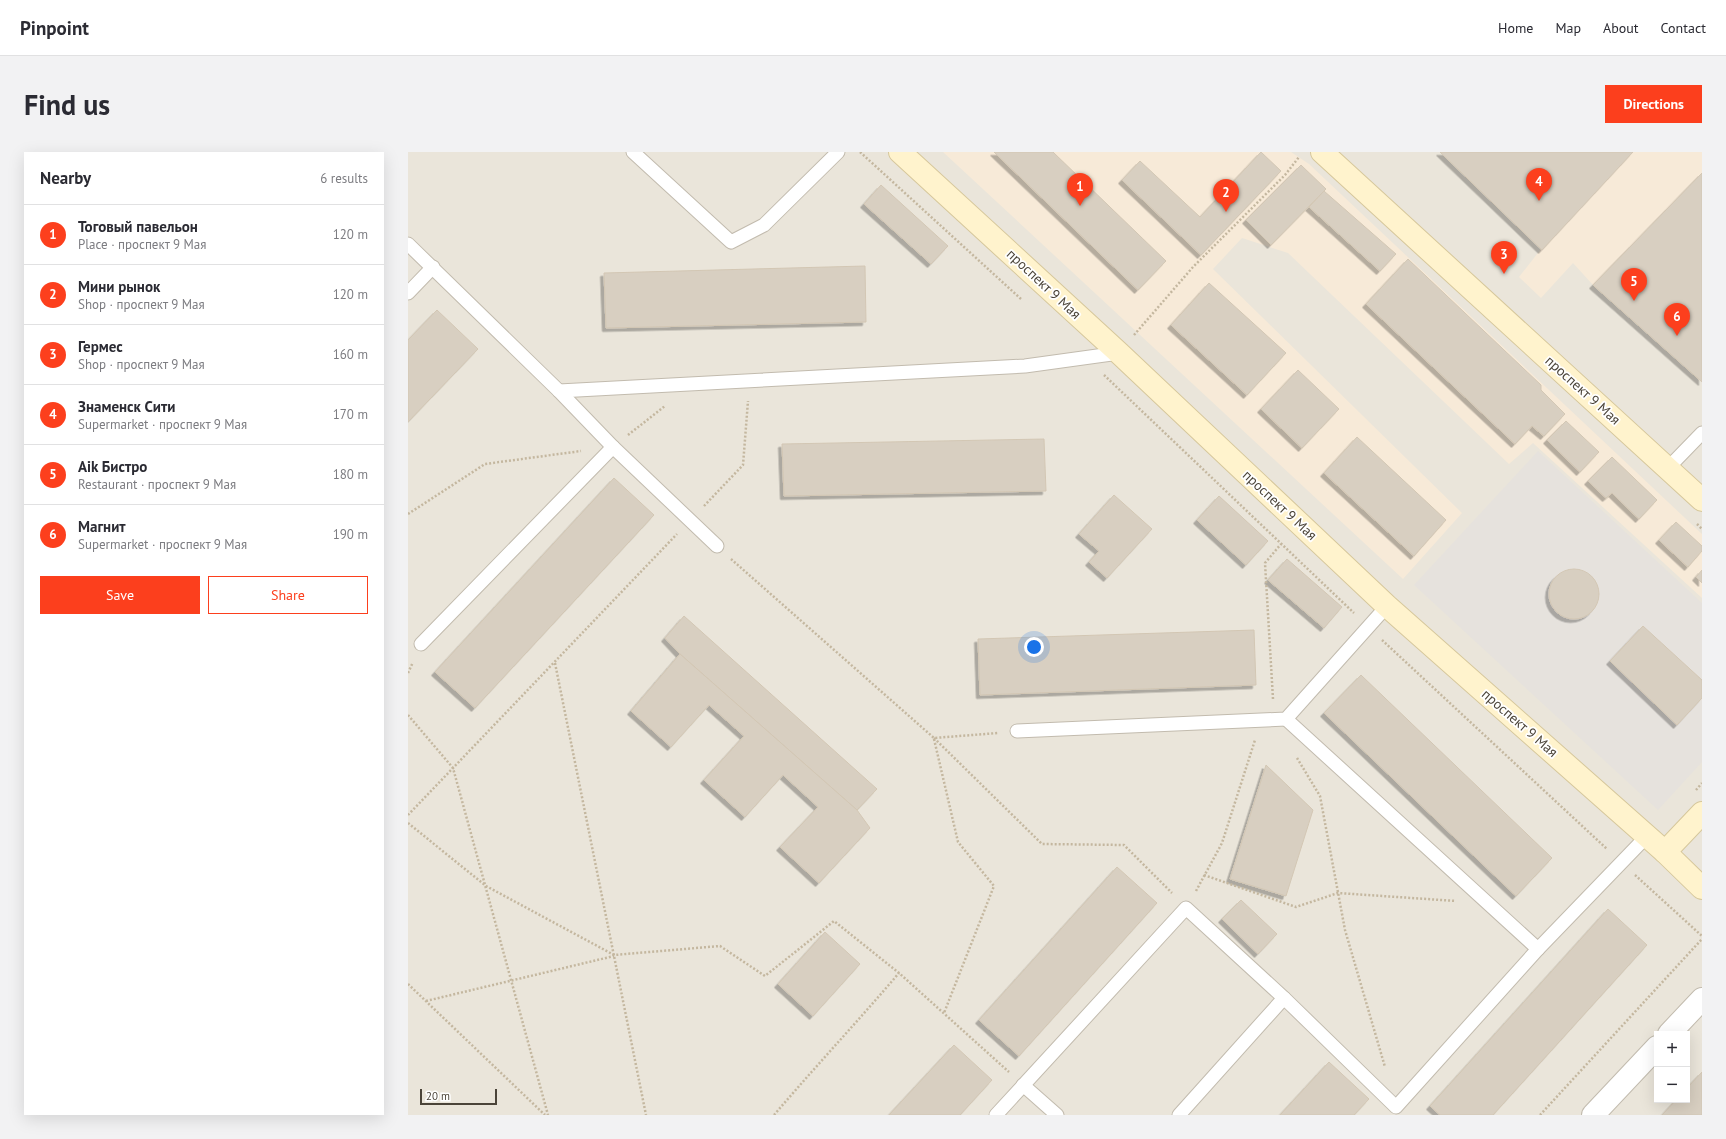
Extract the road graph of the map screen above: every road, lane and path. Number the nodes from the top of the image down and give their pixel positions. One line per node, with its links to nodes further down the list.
1 (633, 152): 2 (lane)
2 (838, 152)
3 (860, 152): 9 (path)
4 (900, 152): 10 (street, проспект 9 Мая)
5 (1312, 153): 10 (path); 17 (street, проспект 9 Мая)
6 (408, 244): 7 (lane)
7 (433, 267): 8 (lane); 14 (lane)
8 (408, 293)
9 (1022, 300)
10 (1119, 353): 11 (lane); 23 (street, проспект 9 Мая)
11 (1085, 357): 12 (lane); 21 (path)
12 (750, 381): 13 (lane); 20 (path)
13 (694, 384): 14 (lane); 16 (path)
14 (560, 391): 16 (lane)
15 (1702, 433): 17 (lane)
16 (613, 446): 19 (path); 20 (lane); 25 (lane)
17 (1668, 468): 18 (street, проспект 9 Мая)
18 (1702, 500)
19 (408, 514)
20 (690, 520): 22 (lane); 26 (path)
21 (1281, 544): 24 (path); 28 (path)
22 (717, 546): 30 (path)
23 (1387, 606): 24 (lane); 36 (street, проспект 9 Мая)
24 (1368, 627): 28 (lane); 38 (path)
25 (421, 644)
26 (554, 662): 32 (path); 48 (path)
27 (408, 715): 32 (path)
28 (1274, 719): 29 (lane); 39 (path); 43 (lane)
29 (1017, 731): 30 (path)
30 (934, 738): 44 (path); 55 (path)
31 (1293, 751): 42 (path)
32 (454, 768): 34 (path); 40 (path)
33 (1702, 813): 37 (street)
34 (408, 816)
35 (408, 823): 40 (path)
36 (1646, 836): 37 (street, проспект 9 Мая); 38 (lane)
37 (1665, 852): 41 (street, проспект 9 Мая)
38 (1621, 862): 45 (path); 47 (lane)
39 (1204, 875): 42 (path); 44 (path)
40 (486, 886): 48 (path); 50 (path)
41 (1702, 888)
42 (1338, 893): 43 (path); 58 (path)
43 (1488, 904): 47 (lane)
44 (1186, 908): 52 (lane); 59 (lane)
45 (1702, 936)
46 (1702, 939): 66 (path)
47 (1538, 949): 52 (lane)
48 (614, 956): 49 (path); 50 (path); 61 (path)
49 (899, 973): 55 (path); 62 (path)
50 (512, 980): 54 (path); 60 (path)
51 (408, 984): 54 (path)
52 (1284, 998): 65 (lane)
53 (1702, 998): 56 (street)
54 (426, 1001): 60 (path)
55 (944, 1013): 59 (path)
56 (1672, 1031)
57 (1654, 1050): 67 (street)
58 (1386, 1070)
59 (1023, 1085): 63 (lane); 64 (lane)
60 (546, 1115)
61 (646, 1115)
62 (774, 1115)
63 (996, 1115)
64 (1057, 1115)
65 (1179, 1115)
66 (1540, 1115)
67 (1593, 1115)

